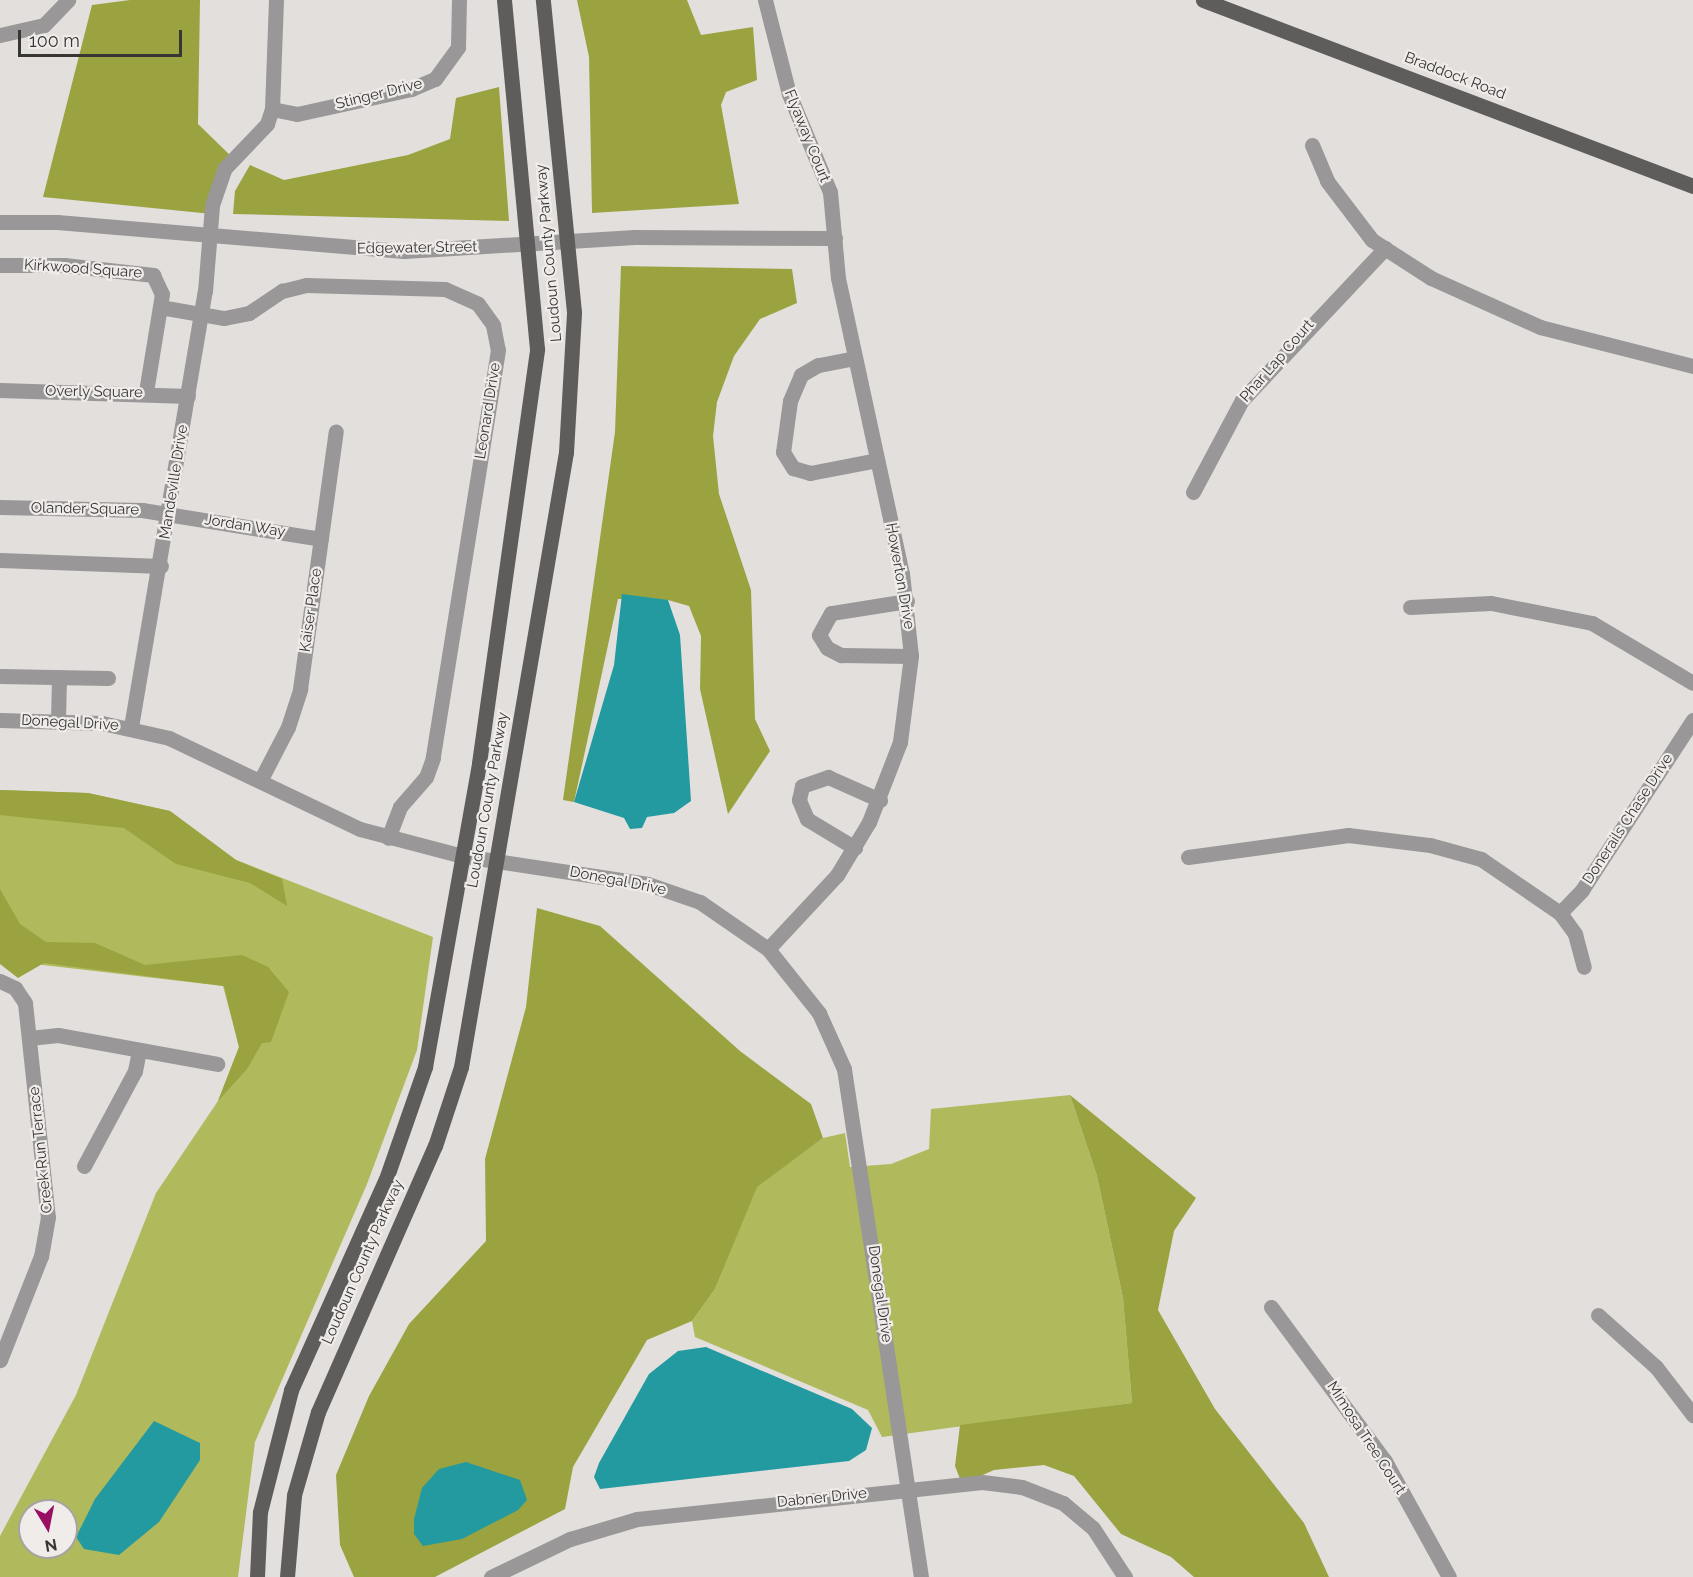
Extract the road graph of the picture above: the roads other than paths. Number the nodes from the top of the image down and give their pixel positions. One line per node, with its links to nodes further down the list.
1 (68, 0): 8 (street)
2 (276, 0): 9 (street)
3 (459, 0): 9 (street, Stinger Drive)
4 (504, 0): 16 (main road, Loudoun County Parkway)
5 (543, 0): 15 (main road, Loudoun County Parkway)
6 (765, 0): 14 (street, Flyaway Court)
7 (1203, 0): 11 (main road, Braddock Road)
8 (0, 35)
9 (272, 109): 13 (street)
10 (1312, 145): 17 (street)
11 (1693, 186)
12 (0, 222): 13 (street, Edgewater Street)
13 (211, 236): 16 (street, Edgewater Street); 20 (street, Mandeville Drive)
14 (835, 238): 15 (street, Edgewater Street); 21 (street, Howerton Drive)
15 (567, 240): 16 (street, Edgewater Street); 51 (main road, Loudoun County Parkway)
16 (527, 244): 49 (main road, Loudoun County Parkway)
17 (1385, 248): 22 (street); 28 (street, Phar Lap Court)
18 (0, 265): 19 (street, Kirkwood Square)
19 (160, 307): 20 (street, Leonard Drive); 24 (street, Kirkwood Square)
20 (201, 314): 25 (street, Mandeville Drive); 47 (street, Leonard Drive)
21 (855, 358): 27 (street, Howerton Drive); 27 (street)
22 (1693, 366)
23 (0, 390): 24 (street, Overly Square)
24 (146, 392): 25 (street, Overly Square)
25 (188, 396): 30 (street, Mandeville Drive)
26 (336, 431): 31 (street, Kaiser Place)
27 (878, 460): 34 (street, Howerton Drive)
28 (1193, 492)
29 (0, 507): 30 (street, Olander Square)
30 (169, 514): 31 (street, Jordan Way); 33 (street, Mandeville Drive)
31 (321, 539): 45 (street, Kaiser Place)
32 (0, 560): 33 (street)
33 (161, 566): 44 (street, Mandeville Drive)
34 (907, 601): 36 (street, Howerton Drive); 36 (street)
35 (1410, 607): 40 (street)
36 (911, 656): 46 (street, Howerton Drive)
37 (0, 676): 38 (street)
38 (59, 677): 39 (street); 43 (street)
39 (108, 678)
40 (1693, 683)
41 (0, 720): 43 (street, Donegal Drive)
42 (1693, 720): 52 (street, Donerails Chase Drive)
43 (58, 721): 44 (street, Donegal Drive)
44 (131, 727): 45 (street, Donegal Drive)
45 (260, 781): 47 (street, Donegal Drive)
46 (880, 800): 48 (street, Howerton Drive); 48 (street)
47 (388, 838): 49 (street, Donegal Drive)
48 (855, 848): 53 (street, Howerton Drive)
49 (463, 856): 51 (street, Donegal Drive); 65 (main road, Loudoun County Parkway)
50 (1188, 857): 52 (street)
51 (496, 861): 53 (street, Donegal Drive); 66 (main road, Loudoun County Parkway)
52 (1560, 913): 54 (street)
53 (768, 949): 64 (street, Donegal Drive)
54 (1584, 967)
55 (0, 981): 56 (street, Creek Run Terrace)
56 (29, 1038): 57 (street); 62 (street, Creek Run Terrace)
57 (139, 1050): 58 (street); 59 (street)
58 (217, 1064)
59 (84, 1166)
60 (1271, 1307): 70 (street, Mimosa Tree Court)
61 (1598, 1315): 63 (street)
62 (0, 1360)
63 (1693, 1415)
64 (909, 1490): 67 (street, Dabner Drive); 68 (street, Donegal Drive); 69 (street, Dabner Drive)
65 (257, 1577)
66 (287, 1577)
67 (491, 1577)
68 (921, 1577)
69 (1125, 1577)
70 (1449, 1577)

